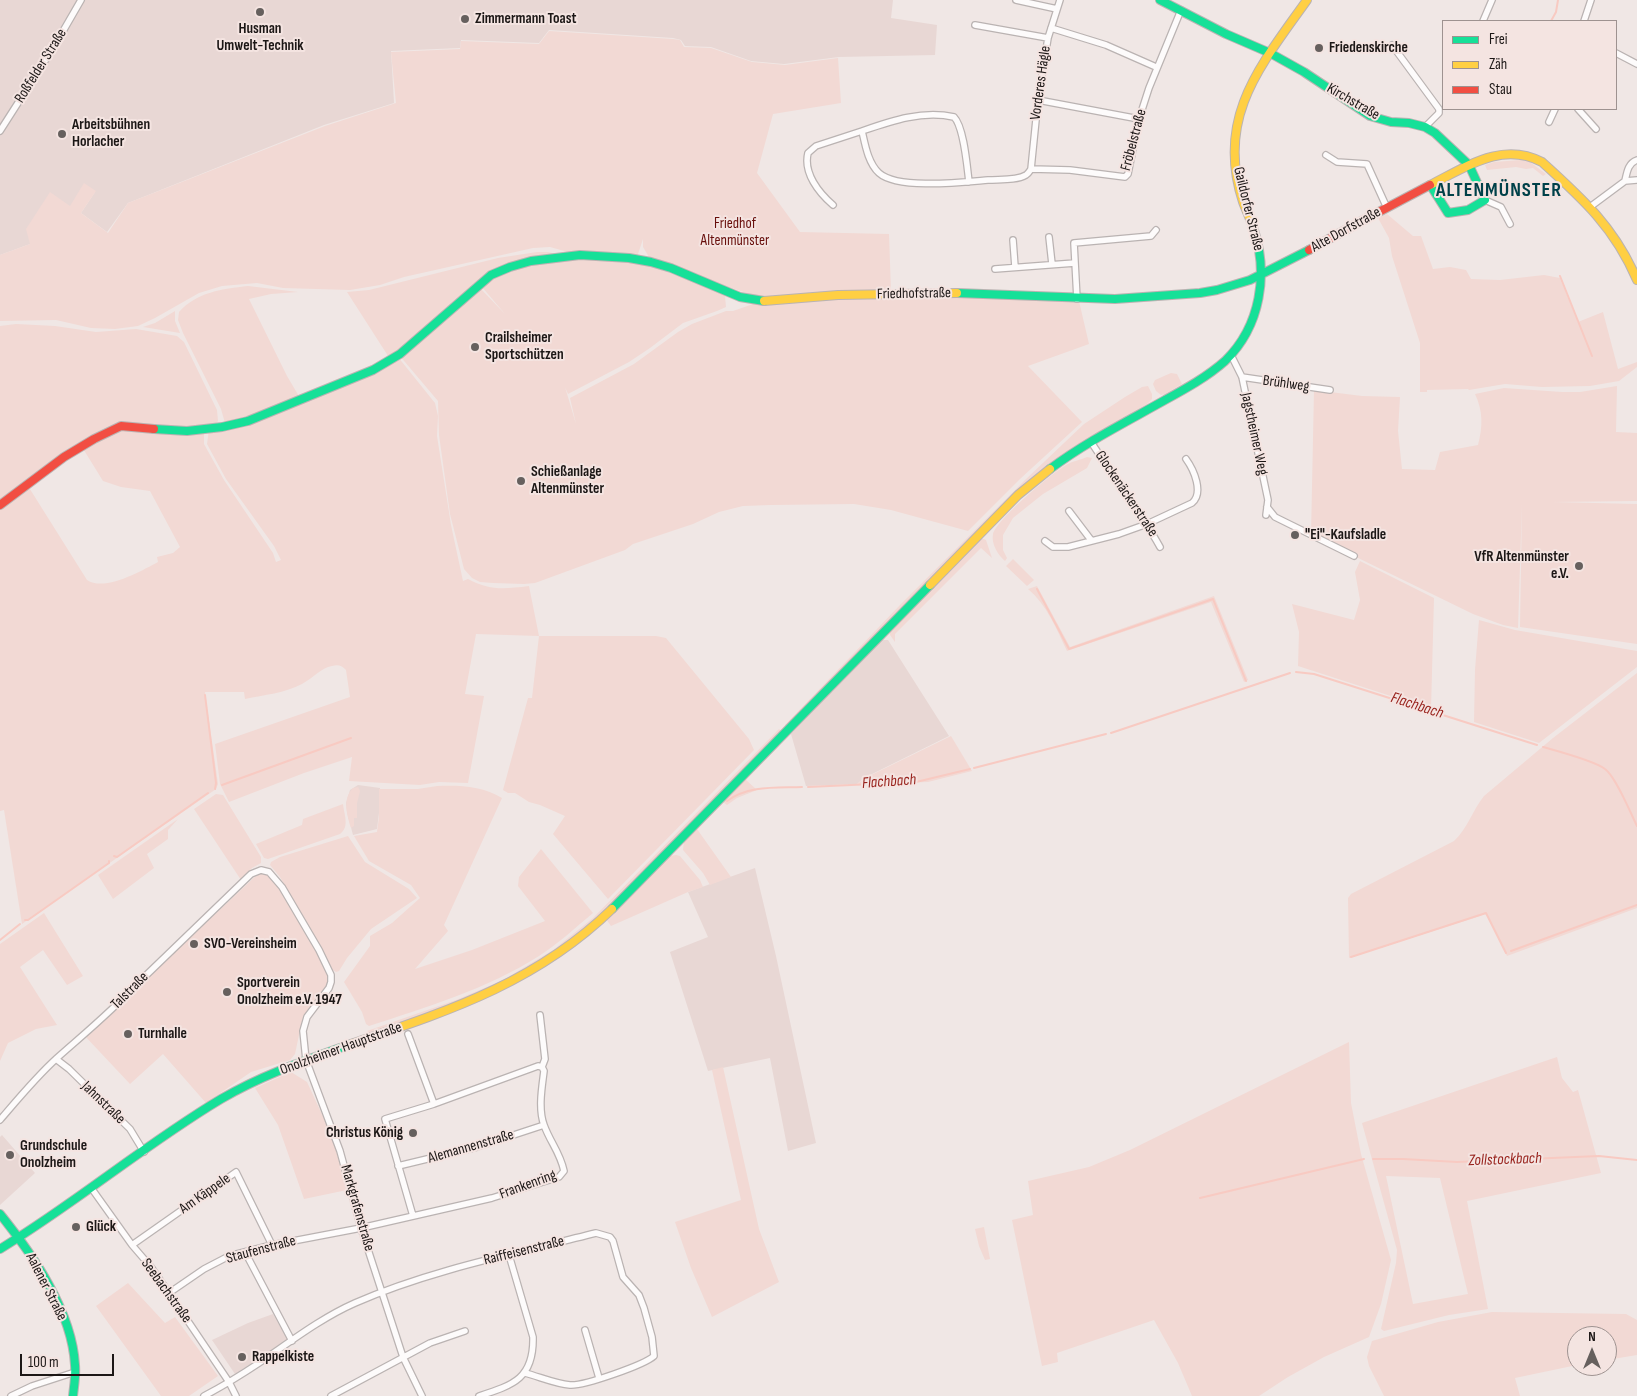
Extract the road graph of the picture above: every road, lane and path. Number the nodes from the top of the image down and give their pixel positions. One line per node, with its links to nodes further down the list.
1 (81, 0): 27 (street, Roßfelder Straße)
2 (1016, 0): 8 (street)
3 (1060, 0): 8 (street, Vorderes Hägle)
4 (1307, 0): 16 (street, Gaildorfer Straße)
5 (1492, 0): 10 (street)
6 (1591, 0): 11 (street)
7 (1163, 1): 9 (street)
8 (1057, 9): 13 (street, Vorderes Hägle)
9 (1181, 10): 16 (street); 19 (street, Fröbelstraße)
10 (1483, 20)
11 (1584, 20)
12 (975, 24): 14 (street)
13 (1051, 28): 14 (street, Vorderes Hägle); 19 (street)
14 (1048, 38): 20 (street, Vorderes Hägle)
15 (1392, 45): 25 (street)
16 (1270, 53): 25 (street, Kirchstraße); 49 (street, Gaildorfer Straße)
17 (1617, 54): 18 (street)
18 (1637, 64)
19 (1156, 67): 23 (street, Fröbelstraße)
20 (1038, 100): 23 (street); 32 (street, Vorderes Hägle)
21 (1555, 110): 24 (street)
22 (1579, 110): 26 (street)
23 (1139, 119): 32 (street, Fröbelstraße)
24 (1549, 122)
25 (1425, 127): 31 (street, Kirchstraße)
26 (1596, 129)
27 (0, 131)
28 (862, 131): 35 (street, Fröbelstraße); 35 (street); 38 (street)
29 (1326, 154): 40 (street)
30 (1637, 160): 34 (street)
31 (1469, 165): 36 (street, Alte Dorfstraße); 37 (street); 39 (street)
32 (1031, 169): 35 (street, Fröbelstraße)
33 (1637, 180): 34 (street)
34 (1625, 181): 39 (street)
35 (969, 182)
36 (1431, 186): 37 (street); 40 (street, Alte Dorfstraße)
37 (1485, 200): 41 (street)
38 (833, 205)
39 (1590, 207): 50 (street)
40 (1387, 208): 49 (street, Alte Dorfstraße)
41 (1510, 224)
42 (1156, 230): 45 (street)
43 (1049, 237): 46 (street)
44 (1013, 240): 47 (street)
45 (1075, 263): 46 (street); 51 (street)
46 (1052, 264): 47 (street)
47 (1016, 267): 48 (street)
48 (995, 269)
49 (1261, 274): 51 (street, Friedhofstraße); 52 (street, Gaildorfer Straße)
50 (1637, 280)
51 (1078, 299): 57 (street, Friedhofstraße)
52 (1231, 355): 53 (street, Jagstheimer Weg); 55 (street, Gaildorfer Straße)
53 (1242, 377): 54 (street, Brühlweg); 58 (street, Jagstheimer Weg)
54 (1330, 390)
55 (1091, 442): 61 (street, Glockenäckerstraße); 70 (street, Onolzheimer Hauptstraße)
56 (1186, 460): 61 (street)
57 (0, 505)
58 (1267, 507): 60 (street, Jagstheimer Weg); 65 (street)
59 (1068, 512): 62 (street)
60 (1266, 515)
61 (1147, 524): 62 (street); 64 (street, Glockenäckerstraße)
62 (1091, 540): 63 (street)
63 (1045, 541)
64 (1160, 547)
65 (1354, 556)
66 (265, 870): 69 (street, Talstraße); 70 (street, Markgrafenstraße)
67 (540, 1015): 71 (street, Frankenring)
68 (408, 1034): 72 (street)
69 (56, 1059): 73 (street, Talstraße); 75 (street, Jahnstraße)
70 (306, 1060): 75 (street, Onolzheimer Hauptstraße); 80 (street, Markgrafenstraße)
71 (542, 1067): 72 (street); 74 (street, Frankenring)
72 (434, 1104): 76 (street)
73 (0, 1120)
74 (544, 1125): 76 (street, Alemannenstraße); 79 (street, Frankenring)
75 (144, 1152): 77 (street, Onolzheimer Hauptstraße)
76 (398, 1166): 79 (street)
77 (92, 1189): 81 (street, Onolzheimer Hauptstraße); 82 (street, Seebachstraße)
78 (0, 1214): 81 (street, Aalener Straße)
79 (413, 1216): 80 (street, Frankenring)
80 (361, 1228): 83 (street, Staufenstraße); 87 (street, Markgrafenstraße)
81 (20, 1238): 84 (street, Onolzheimer Hauptstraße); 93 (street, Aalener Straße)
82 (132, 1245): 83 (street, Am Käppele); 88 (street, Seebachstraße)
83 (272, 1245): 85 (street, Staufenstraße)
84 (0, 1249)
85 (245, 1252): 88 (street, Staufenstraße); 91 (street)
86 (509, 1255): 87 (street, Raiffeisenstraße); 94 (street); 95 (street, Raiffeisenstraße)
87 (382, 1292): 91 (street, Raiffeisenstraße); 92 (street, Markgrafenstraße)
88 (169, 1293): 96 (street, Seebachstraße)
89 (585, 1330): 95 (street)
90 (465, 1331): 92 (street)
91 (292, 1341): 96 (street, Raiffeisenstraße)
92 (403, 1357): 101 (street); 102 (street, Markgrafenstraße)
93 (76, 1372): 97 (street); 98 (street, Aalener Straße)
94 (525, 1373): 95 (street, Raiffeisenstraße); 103 (street)
95 (599, 1378)
96 (229, 1382): 99 (street, Raiffeisenstraße); 100 (street, Seebachstraße)
97 (11, 1396)
98 (73, 1396)
99 (204, 1396)
100 (236, 1396)
101 (331, 1396)
102 (422, 1396)
103 (479, 1396)

